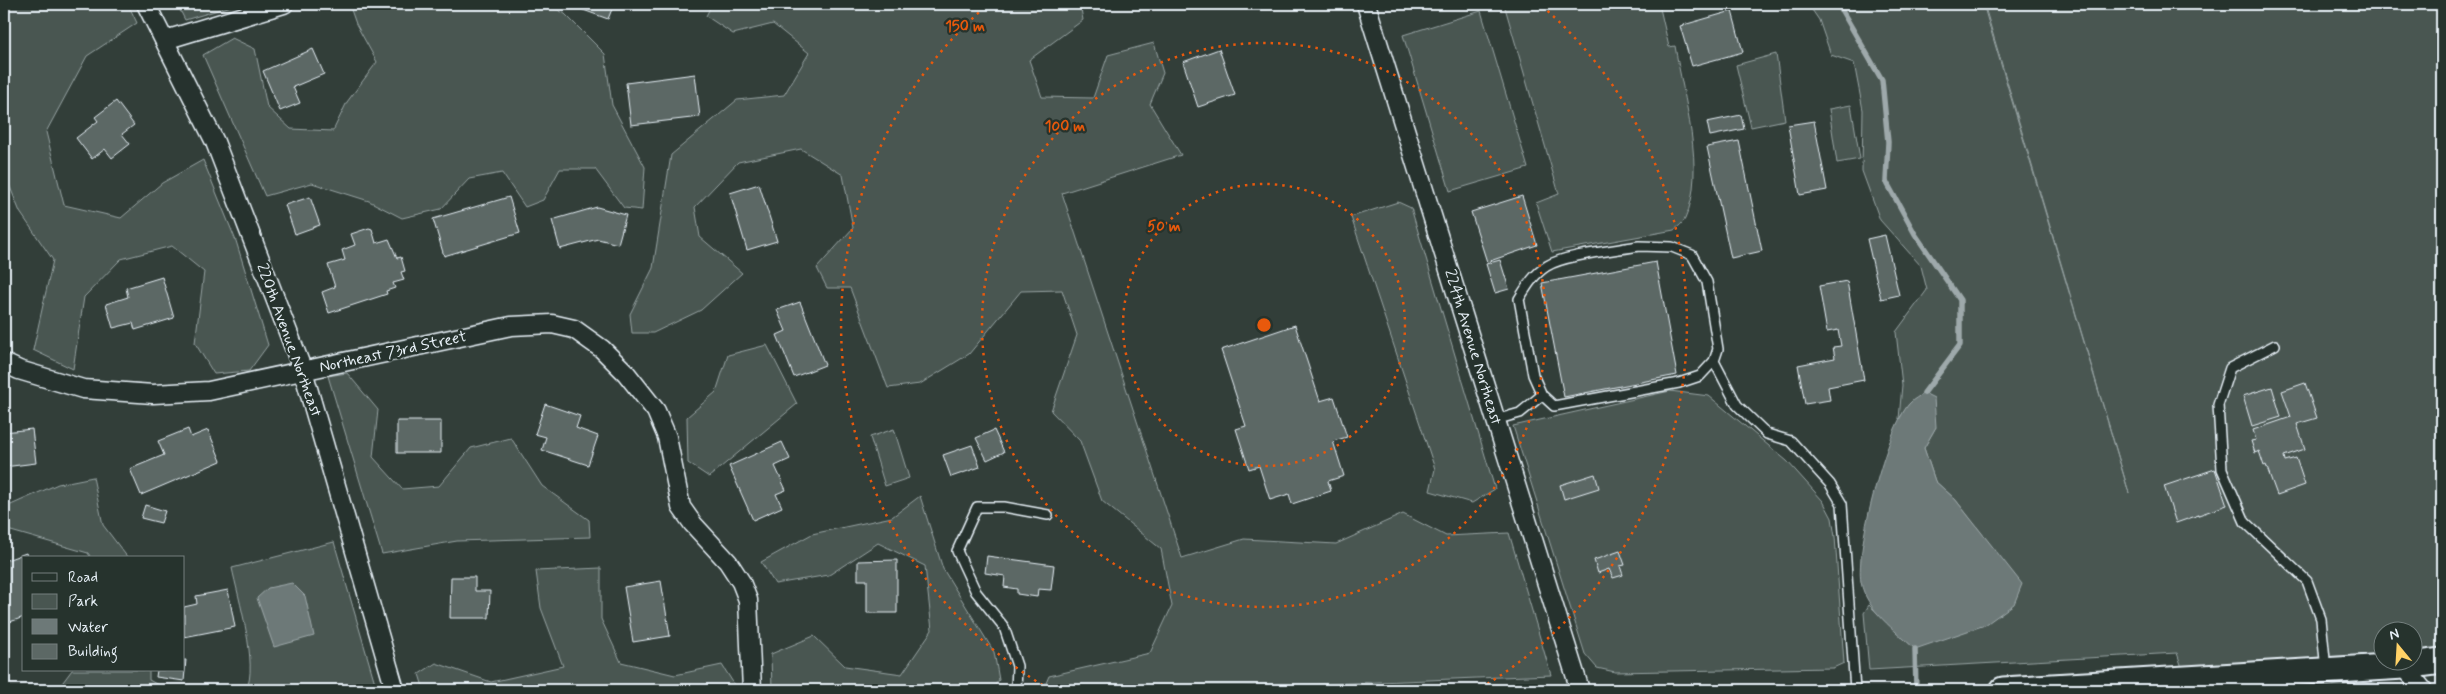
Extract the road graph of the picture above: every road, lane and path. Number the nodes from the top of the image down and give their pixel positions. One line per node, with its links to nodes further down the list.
1 (146, 4): 4 (street, 220th Avenue Northeast)
2 (284, 4): 4 (street)
3 (1366, 4): 10 (street, 224th Avenue Northeast)
4 (164, 40): 8 (street, 220th Avenue Northeast)
5 (2275, 345): 15 (lane)
6 (1714, 361): 9 (lane); 9 (lane); 21 (lane)
7 (4, 363): 8 (street, Northeast 73rd Street)
8 (303, 371): 17 (street, 220th Avenue Northeast); 18 (street, Northeast 73rd Street)
9 (1542, 395): 10 (lane)
10 (1495, 420): 20 (street, 224th Avenue Northeast)
11 (1048, 515): 19 (lane)
12 (2442, 661): 13 (street)
13 (2424, 663)
14 (2374, 668): 15 (street)
15 (2326, 671): 22 (street)
16 (2409, 672): 23 (street)
17 (395, 690)
18 (752, 690)
19 (1016, 690)
20 (1580, 690)
21 (1855, 690)
22 (2004, 690)
23 (2423, 690)

